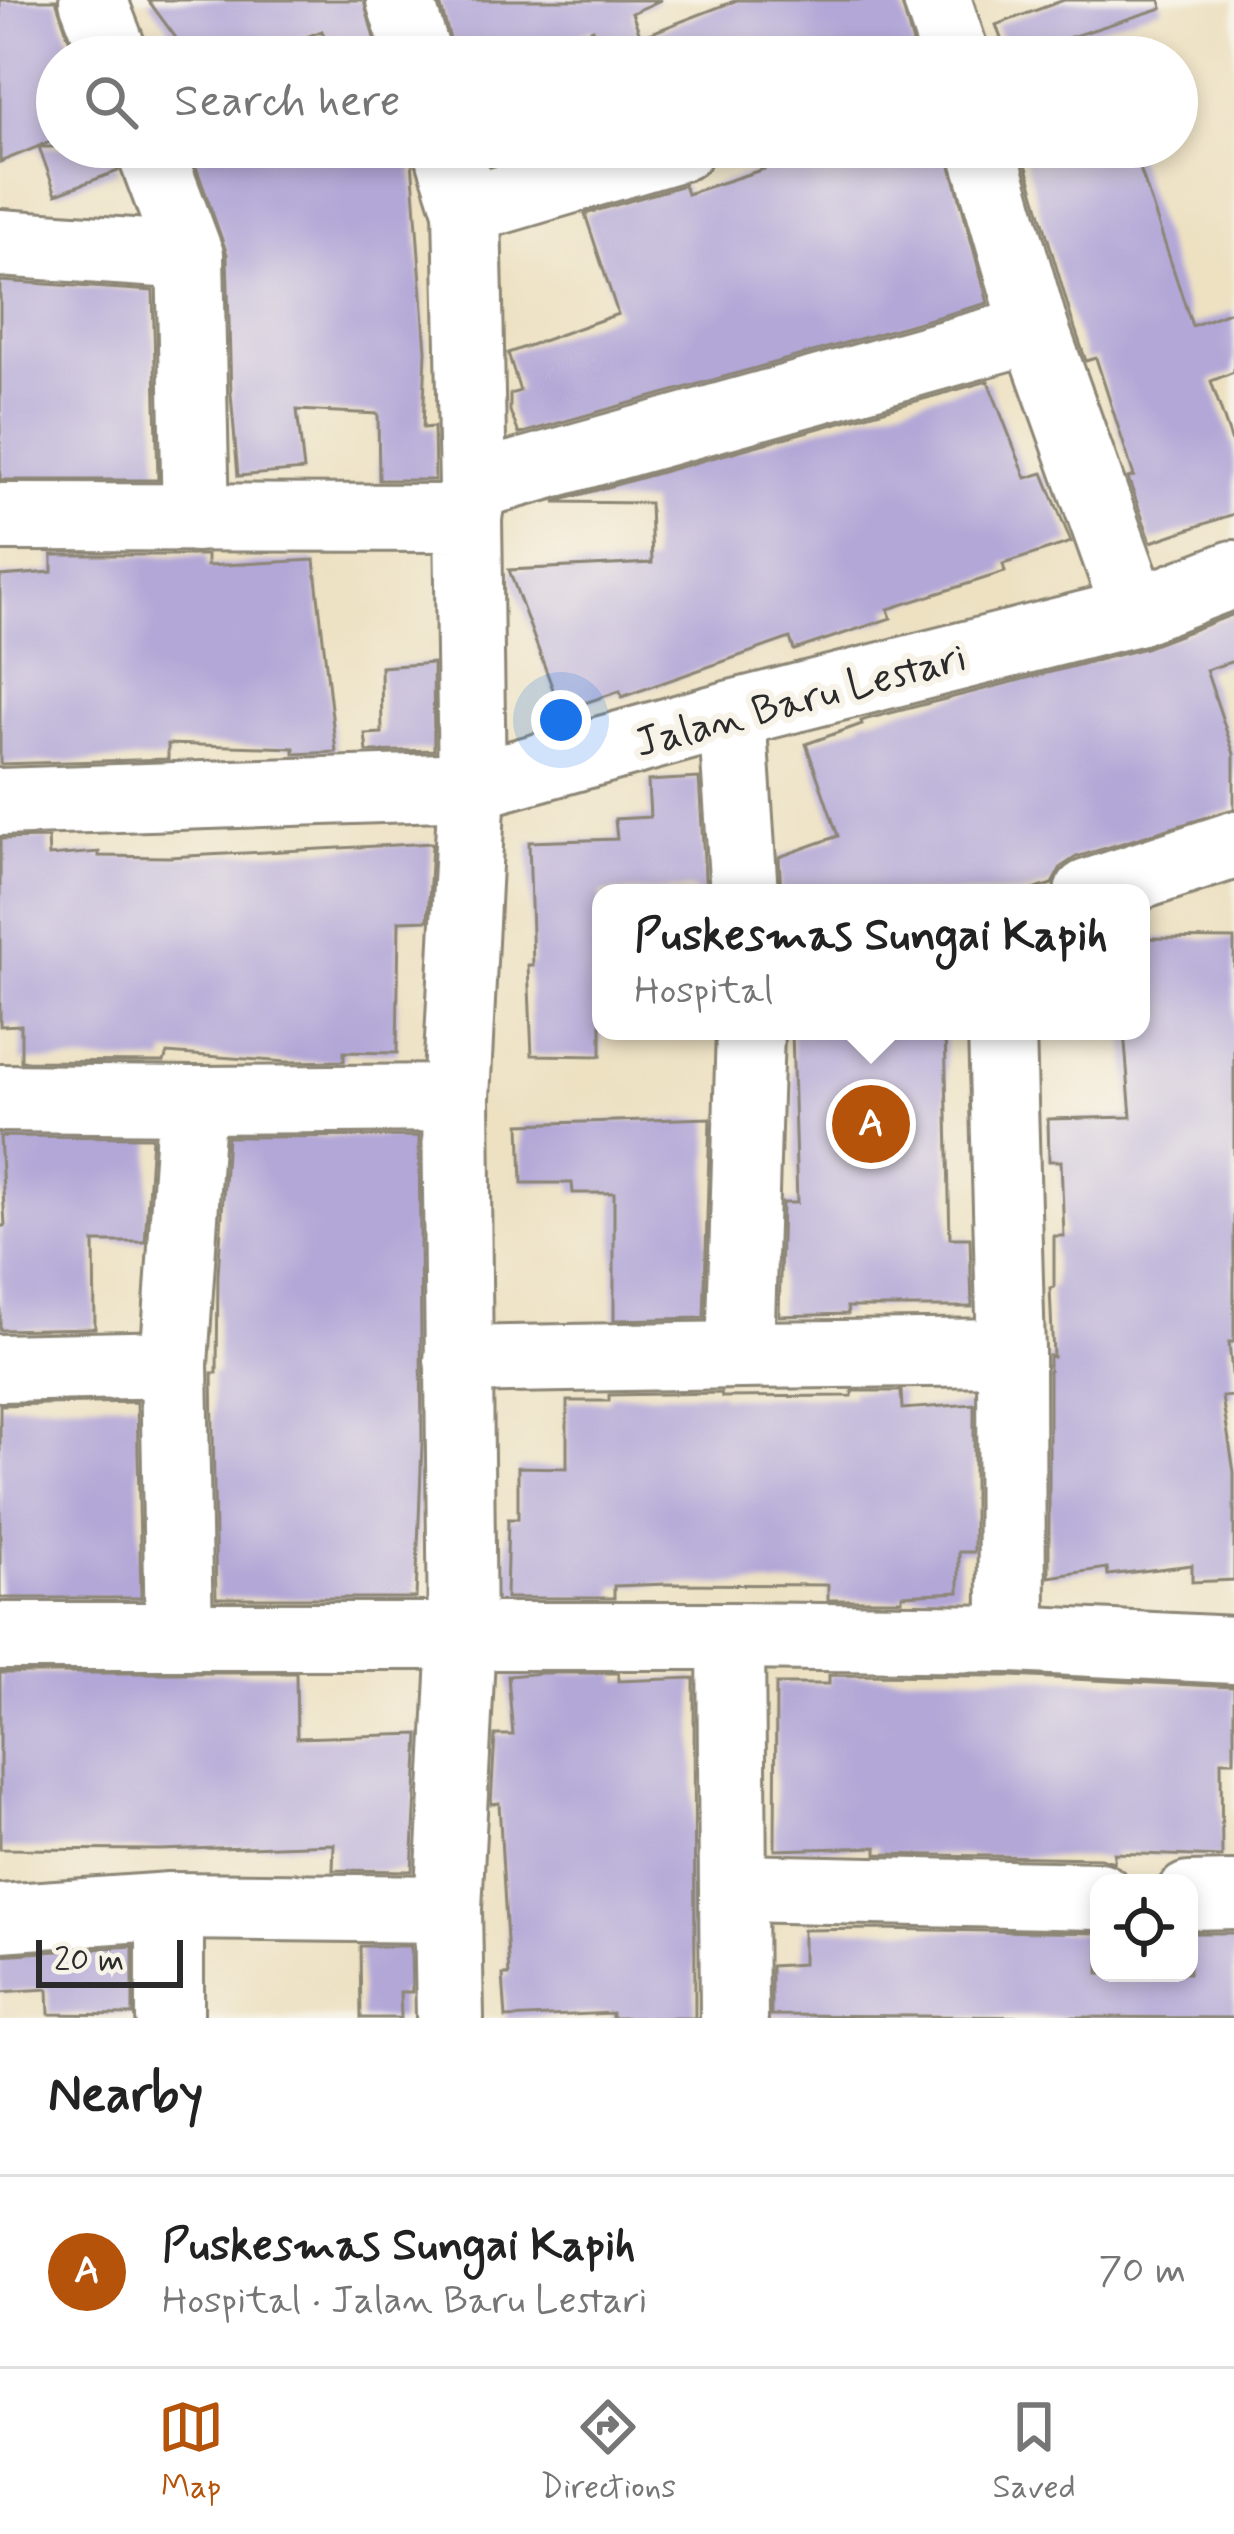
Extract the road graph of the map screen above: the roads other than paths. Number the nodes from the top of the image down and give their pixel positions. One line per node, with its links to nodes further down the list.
1 (93, 0): 4 (street)
2 (400, 0): 5 (street)
3 (937, 0): 6 (street)
4 (107, 36)
5 (411, 36)
6 (949, 36)
7 (157, 168): 13 (street)
8 (453, 168): 11 (street)
9 (609, 168): 11 (street)
10 (988, 168): 14 (street)
11 (466, 210): 15 (street)
12 (0, 243): 13 (street)
13 (190, 256): 17 (street)
14 (1035, 328): 15 (street); 19 (street)
15 (471, 502): 17 (street); 21 (street)
16 (0, 517): 17 (street)
17 (196, 518)
18 (1234, 574): 19 (street, Jalan Baru Lestari)
19 (1136, 612): 20 (street, Jalan Baru Lestari)
20 (732, 714): 21 (street, Jalan Baru Lestari); 24 (street)
21 (472, 786): 22 (street, Jalan Baru Lestari); 29 (street)
22 (0, 802)
23 (1234, 845): 25 (street)
24 (743, 884)
25 (1115, 884)
26 (750, 1040): 32 (street)
27 (1003, 1040): 31 (street)
28 (0, 1098): 30 (street)
29 (456, 1098): 30 (street); 33 (street)
30 (192, 1100): 34 (street)
31 (1011, 1352): 32 (street); 40 (street)
32 (740, 1354): 33 (street)
33 (458, 1360): 39 (street)
34 (174, 1364): 35 (street); 37 (street)
35 (0, 1368)
36 (0, 1636): 37 (street)
37 (178, 1636): 39 (street)
38 (730, 1636): 39 (street); 40 (street); 42 (street)
39 (462, 1638): 47 (street)
40 (1012, 1639): 41 (street)
41 (1234, 1650)
42 (735, 1888): 45 (street); 51 (street)
43 (1198, 1895): 44 (street)
44 (1234, 1895)
45 (1090, 1896)
46 (170, 1906): 47 (street); 48 (street); 49 (street)
47 (448, 1909): 50 (street)
48 (0, 1918)
49 (170, 2018)
50 (450, 2018)
51 (734, 2018)

